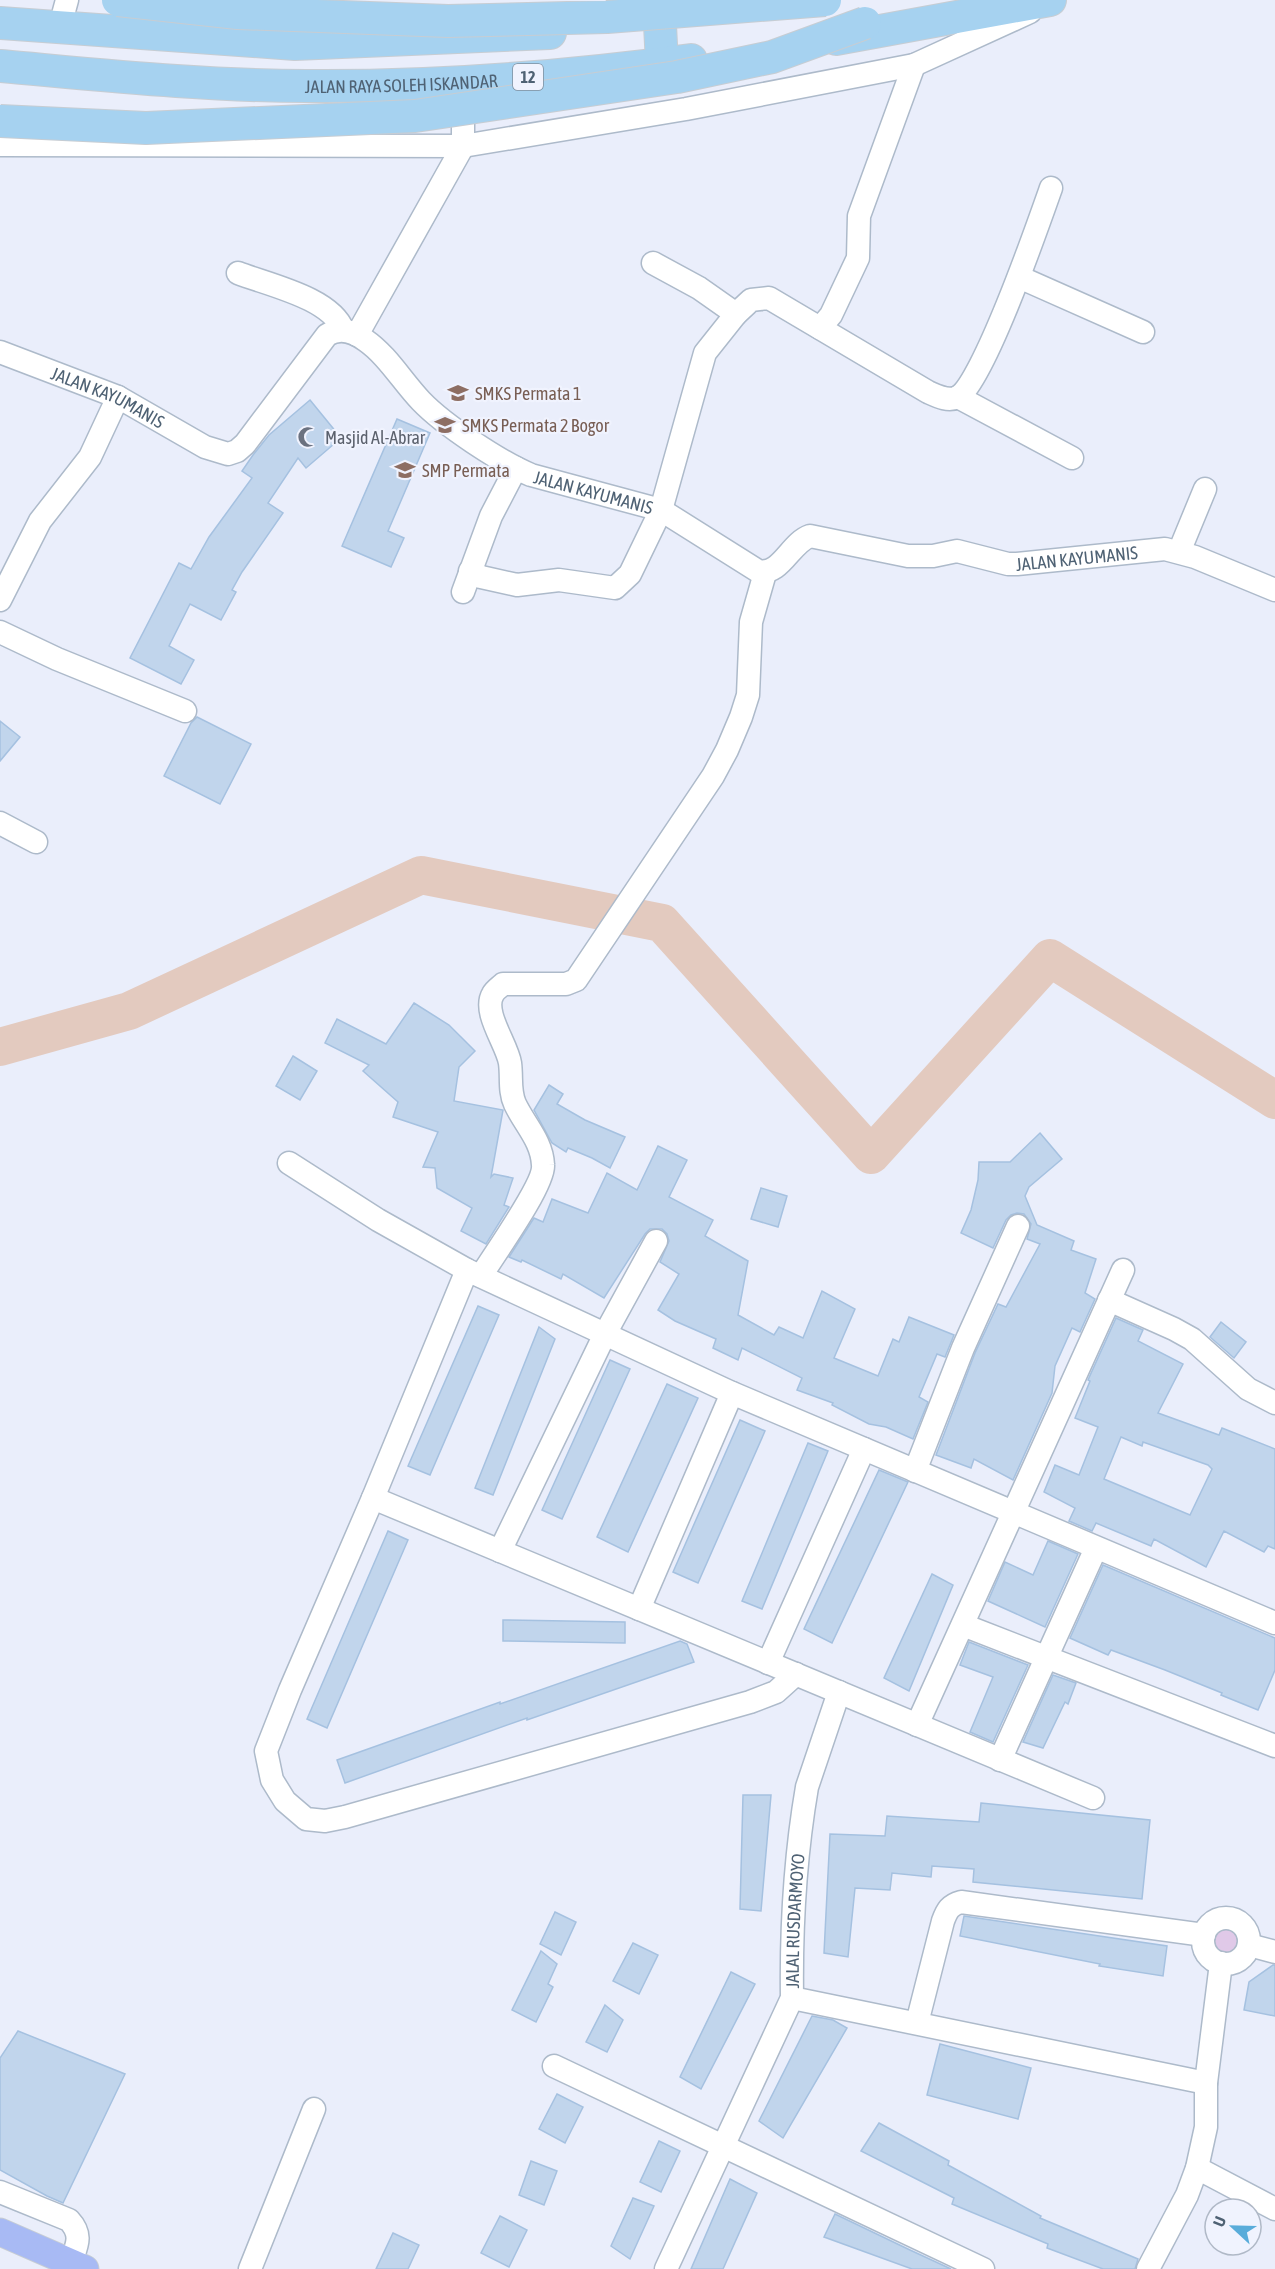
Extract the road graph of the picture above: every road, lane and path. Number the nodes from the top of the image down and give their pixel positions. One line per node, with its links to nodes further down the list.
1 (118, 0): 4 (highway, bridge)
2 (302, 0): 13 (street)
3 (465, 0): 12 (street)
4 (825, 0)
5 (836, 0): 10 (highway)
6 (981, 0): 18 (highway, bridge)
7 (1050, 0): 14 (highway, JALAN RAYA SOLEH ISKANDAR / 12)
8 (1057, 0): 15 (street)
9 (64, 13): 11 (highway); 13 (highway)
10 (643, 18): 12 (highway); 14 (highway)
11 (0, 22)
12 (464, 38): 13 (highway)
13 (295, 44)
14 (662, 64): 17 (highway, JALAN RAYA SOLEH ISKANDAR / 12)
15 (914, 65): 20 (street); 26 (street)
16 (0, 66): 17 (highway, JALAN RAYA SOLEH ISKANDAR / 12)
17 (463, 83): 20 (street)
18 (0, 121)
19 (0, 144): 20 (street)
20 (463, 146): 28 (street)
21 (1051, 188): 24 (street)
22 (653, 263): 25 (street)
23 (238, 273): 28 (street)
24 (1019, 277): 27 (street); 31 (street)
25 (736, 314): 26 (street); 35 (street)
26 (820, 328): 31 (street)
27 (1143, 332)
28 (350, 333): 30 (street, JALAN KAYUMANIS); 33 (street, JALAN KAYUMANIS)
29 (0, 352): 30 (street, JALAN KAYUMANIS)
30 (118, 397): 39 (street)
31 (958, 397): 32 (street)
32 (1072, 458)
33 (516, 468): 35 (street, JALAN KAYUMANIS); 35 (street)
34 (1205, 489): 36 (street)
35 (661, 510): 37 (street, JALAN KAYUMANIS)
36 (1179, 552): 37 (street, JALAN KAYUMANIS); 38 (street, JALAN KAYUMANIS)
37 (765, 573): 48 (street)
38 (1275, 590)
39 (0, 600)
40 (0, 632): 41 (street)
41 (186, 711)
42 (0, 823): 43 (street)
43 (36, 842)
44 (289, 1163): 48 (street)
45 (1018, 1226): 54 (street)
46 (656, 1241): 50 (street)
47 (1123, 1270): 49 (street)
48 (474, 1273): 50 (street); 55 (street)
49 (1109, 1300): 52 (street); 56 (street)
50 (605, 1334): 51 (street); 58 (street)
51 (732, 1393): 53 (street); 59 (street)
52 (1275, 1403)
53 (864, 1449): 54 (street); 63 (street)
54 (915, 1472): 56 (street)
55 (373, 1498): 58 (street); 64 (street)
56 (1013, 1514): 57 (street); 61 (street)
57 (1096, 1548): 60 (street); 62 (street)
58 (500, 1551): 59 (street)
59 (639, 1609): 63 (street)
60 (1275, 1623)
61 (963, 1625): 62 (street); 66 (street)
62 (1047, 1659): 67 (street); 68 (street)
63 (768, 1663): 64 (street)
64 (796, 1674): 65 (street)
65 (839, 1692): 66 (street); 74 (street, JALAL RUSDARMOYO)
66 (917, 1725): 68 (street)
67 (1275, 1746)
68 (1000, 1760): 69 (street)
69 (1093, 1798)
70 (1204, 1935): 71 (street); 73 (street); 75 (street)
71 (1249, 1945): 72 (street); 73 (street)
72 (1275, 1952)
73 (1221, 1964): 77 (street)
74 (792, 1998): 75 (street); 79 (street, JALAL RUSDARMOYO)
75 (917, 2023): 77 (street)
76 (554, 2066): 79 (street)
77 (1206, 2083): 80 (street)
78 (314, 2109): 85 (street)
79 (723, 2146): 86 (street, JALAL RUSDARMOYO); 87 (street)
80 (1197, 2168): 82 (street); 88 (street)
81 (0, 2192): 84 (street)
82 (1275, 2209)
83 (0, 2232): 84 (main road)
84 (78, 2266)
85 (250, 2269)
86 (666, 2269)
87 (983, 2269)
88 (1148, 2269)

